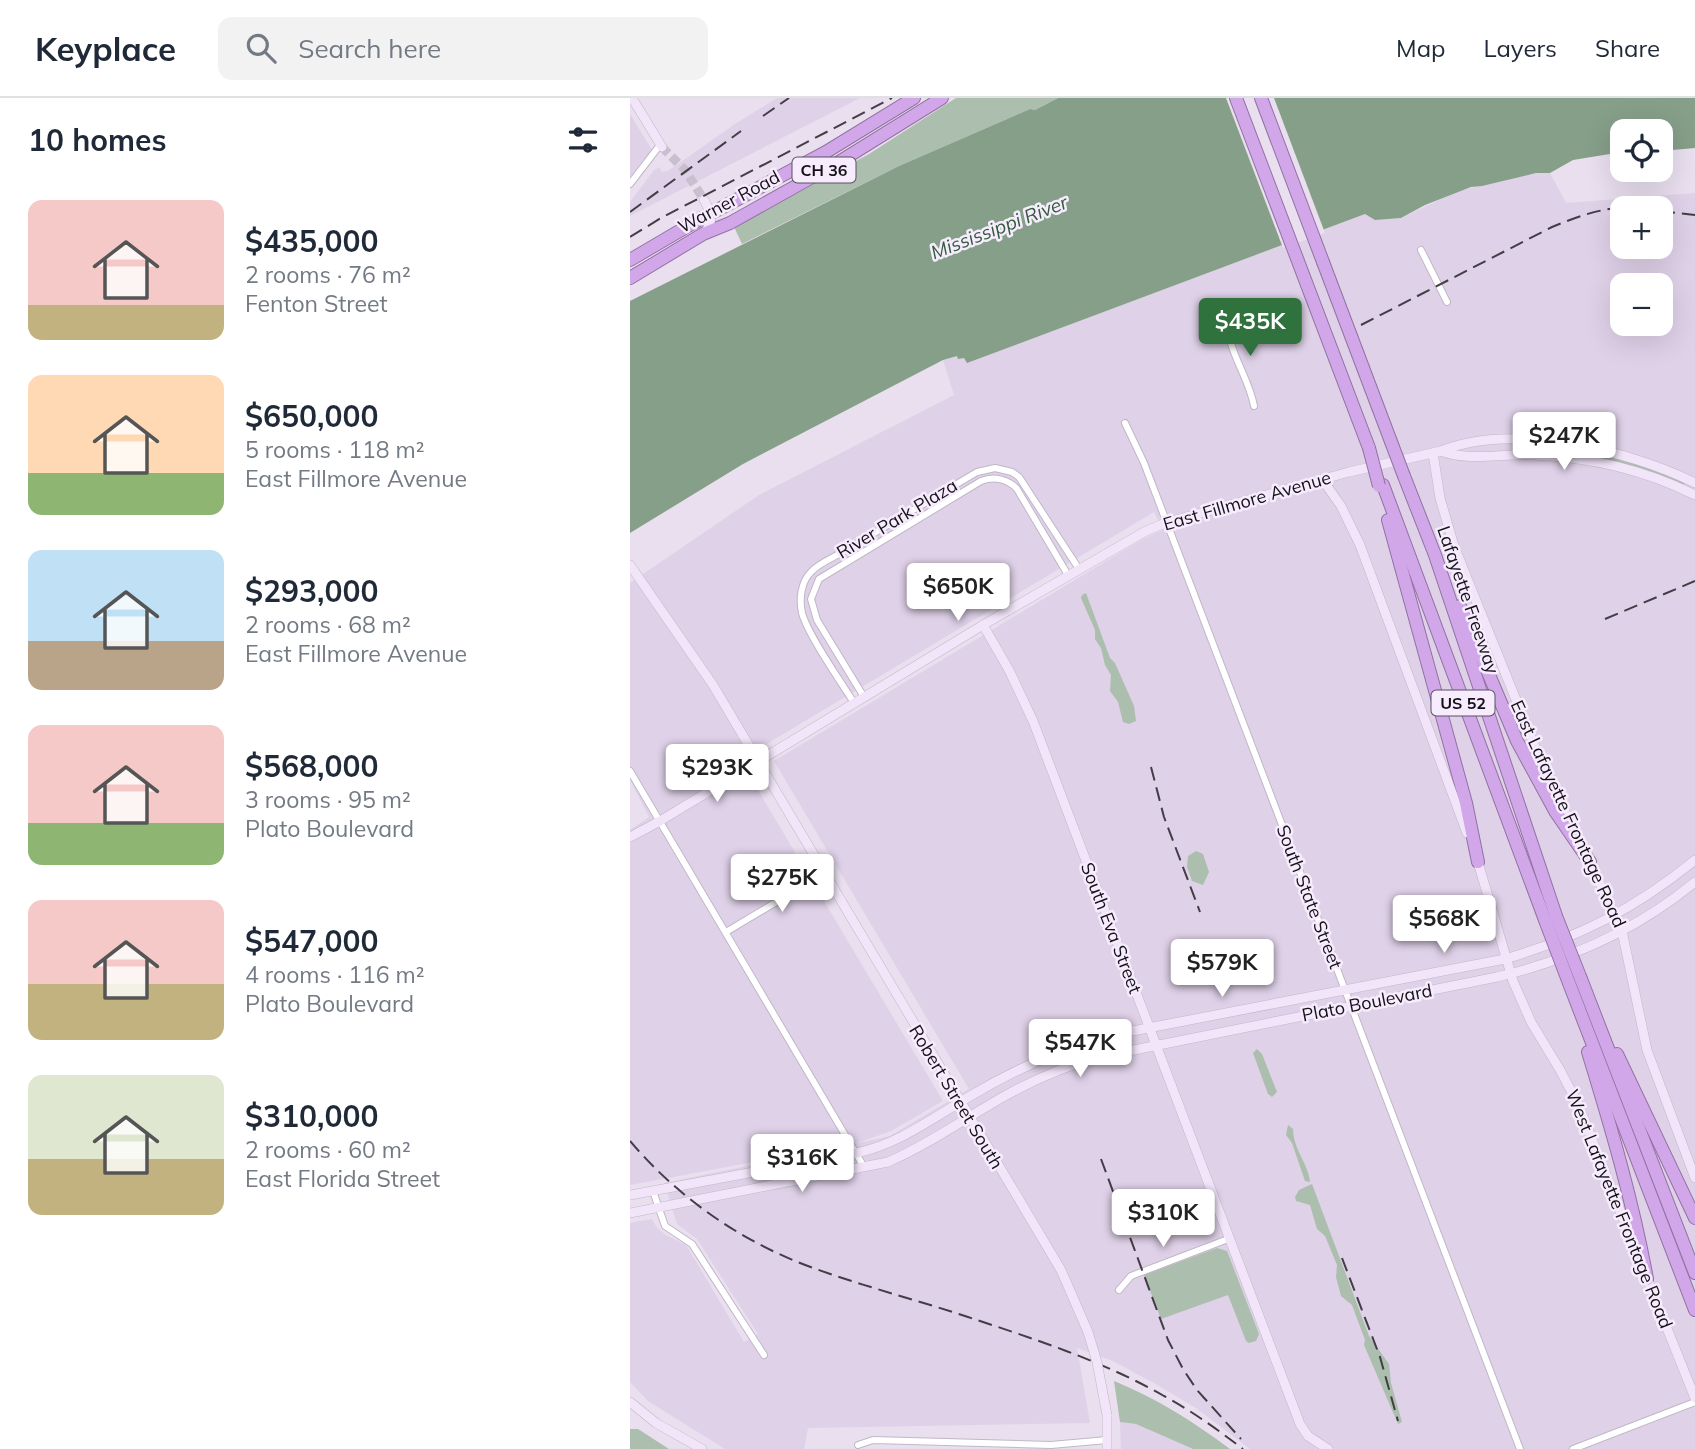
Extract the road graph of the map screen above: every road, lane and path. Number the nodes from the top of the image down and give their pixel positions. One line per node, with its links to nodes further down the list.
1 (632, 98): 6 (main road)
2 (914, 98): 9 (highway, Warner Road / CH 36)
3 (942, 98): 10 (highway, Warner Road / CH 36)
4 (1236, 98): 21 (highway, bridge)
5 (1261, 98): 24 (highway, Lafayette Freeway / US 52, bridge)
6 (661, 146): 7 (street)
7 (630, 184)
8 (704, 200): 9 (main road)
9 (711, 214): 10 (main road); 12 (highway, Warner Road)
10 (703, 234): 13 (highway, Warner Road)
11 (1421, 250): 14 (street)
12 (630, 260)
13 (633, 272)
14 (1447, 302)
15 (1216, 332): 16 (street)
16 (1254, 406)
17 (1125, 423): 23 (street, South State Street)
18 (1437, 452): 19 (main road, East Fillmore Avenue); 20 (main road, East Fillmore Avenue); 22 (main road, East Fillmore Avenue); 37 (main road, East Lafayette Frontage Road)
19 (1322, 479): 23 (main road, East Fillmore Avenue); 36 (main road, West Lafayette Frontage Road)
20 (1695, 483)
21 (1381, 486): 36 (highway); 41 (highway, Lafayette Freeway / US 52)
22 (1695, 495)
23 (1165, 523): 26 (main road, East Fillmore Avenue); 47 (street, South State Street)
24 (1435, 555): 37 (highway); 41 (highway, Lafayette Freeway / US 52)
25 (630, 565): 31 (main road, Robert Street South)
26 (1079, 569): 27 (main road, East Fillmore Avenue); 30 (street, River Park Plaza)
27 (1068, 575): 28 (main road, East Fillmore Avenue); 29 (street, River Park Plaza)
28 (982, 625): 29 (main road, East Fillmore Avenue); 49 (main road, South Eva Street)
29 (864, 697): 30 (main road, East Fillmore Avenue)
30 (854, 703): 31 (main road, East Fillmore Avenue)
31 (758, 761): 33 (main road, East Fillmore Avenue); 38 (main road, Robert Street South)
32 (630, 771): 33 (street)
33 (660, 821): 34 (main road, East Fillmore Avenue); 43 (street)
34 (630, 837)
35 (1695, 860): 40 (main road, Plato Boulevard)
36 (1478, 862): 44 (main road, West Lafayette Frontage Road)
37 (1590, 863): 40 (main road, East Lafayette Frontage Road)
38 (825, 873): 43 (street); 51 (main road, Robert Street South)
39 (1695, 882): 42 (main road, Plato Boulevard)
40 (1615, 916): 42 (main road, East Lafayette Frontage Road); 44 (main road, Plato Boulevard)
41 (1551, 918): 46 (highway, Lafayette Freeway / US 52, bridge)
42 (1622, 931): 45 (main road, Plato Boulevard); 55 (main road, East Lafayette Frontage Road)
43 (726, 932): 53 (street)
44 (1505, 959): 45 (main road, West Lafayette Frontage Road); 47 (main road, Plato Boulevard)
45 (1510, 974): 48 (main road, Plato Boulevard); 63 (main road, West Lafayette Frontage Road)
46 (1576, 985): 60 (highway); 62 (highway, Lafayette Freeway / US 52); 63 (highway); 65 (highway, Lafayette Freeway / US 52)
47 (1344, 990): 48 (street, South State Street); 49 (main road, Plato Boulevard)
48 (1350, 1006): 50 (main road, Plato Boulevard); 73 (street, South State Street)
49 (1149, 1028): 50 (main road, South Eva Street); 51 (main road, Plato Boulevard)
50 (1156, 1044): 52 (main road, Plato Boulevard); 61 (main road, South Eva Street)
51 (960, 1102): 52 (main road, Robert Street South); 53 (main road, Plato Boulevard)
52 (968, 1117): 54 (main road, Plato Boulevard); 69 (main road, Robert Street South, bridge)
53 (856, 1153): 54 (street); 56 (main road, Plato Boulevard)
54 (864, 1167): 58 (main road, Plato Boulevard)
55 (1695, 1178)
56 (653, 1191): 57 (main road, Plato Boulevard); 58 (street)
57 (630, 1195)
58 (657, 1208): 59 (main road, Plato Boulevard); 66 (street)
59 (630, 1213)
60 (1695, 1218)
61 (1228, 1239): 64 (street); 72 (main road, South Eva Street)
62 (1695, 1273)
63 (1647, 1279): 67 (main road, West Lafayette Frontage Road)
64 (1119, 1290)
65 (1695, 1310)
66 (764, 1355)
67 (1695, 1400): 74 (street)
68 (630, 1402): 71 (main road)
69 (1107, 1444): 70 (street)
70 (858, 1445)
71 (702, 1449)
72 (1328, 1449)
73 (1520, 1449)
74 (1573, 1449)

